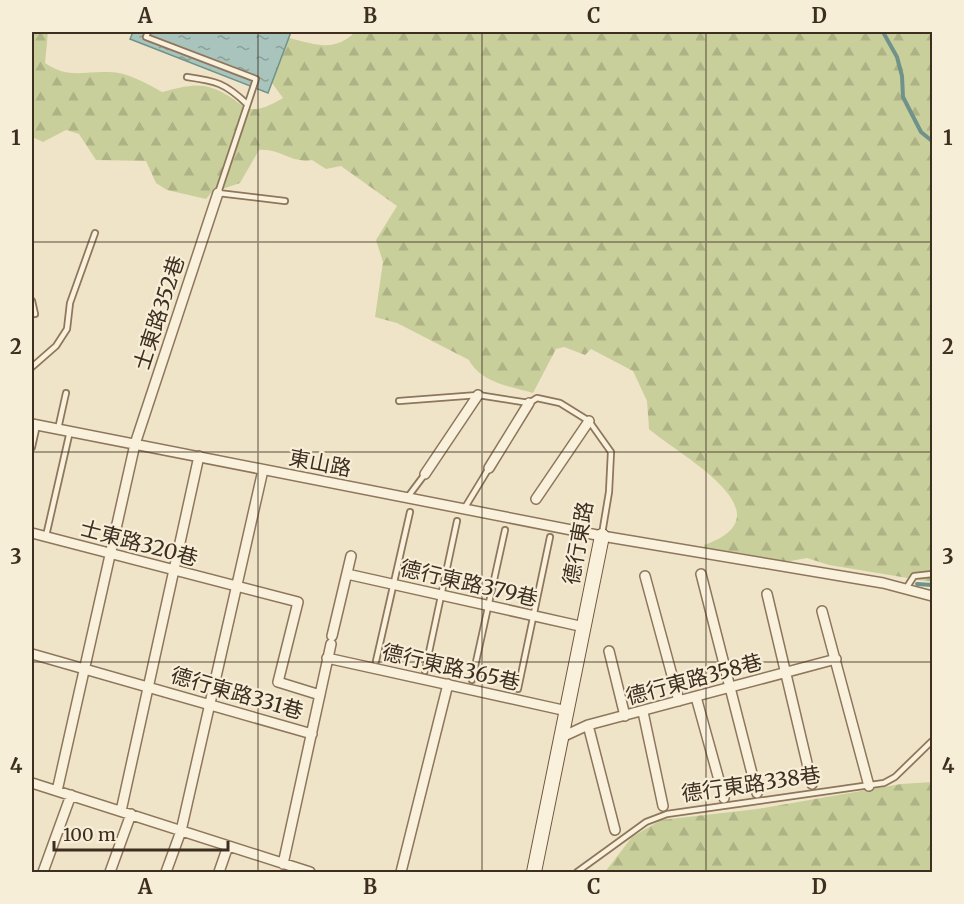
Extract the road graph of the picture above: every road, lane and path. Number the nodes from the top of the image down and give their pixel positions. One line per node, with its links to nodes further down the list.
1 (148, 32): 3 (lane)
2 (187, 77): 3 (lane)
3 (248, 104): 4 (lane)
4 (218, 193): 5 (lane); 18 (street, 士東路352巷)
5 (285, 201)
6 (95, 233): 9 (lane)
7 (32, 301): 8 (lane)
8 (35, 314)
9 (32, 367)
10 (66, 393): 16 (lane)
11 (478, 395): 12 (lane, 德行東路); 13 (lane, 德行東路); 23 (street)
12 (399, 401)
13 (529, 403): 14 (lane, 德行東路); 21 (street)
14 (589, 421): 25 (street); 33 (lane, 德行東路)
15 (34, 425): 16 (street, 東山路); 19 (lane)
16 (58, 429): 17 (street, 東山路)
17 (70, 431): 18 (street, 東山路); 31 (lane)
18 (135, 444): 20 (street, 東山路); 34 (street, 士東路352巷)
19 (32, 447)
20 (199, 456): 22 (street, 東山路); 36 (street)
21 (489, 468): 26 (lane)
22 (263, 470): 24 (street, 東山路); 42 (street)
23 (425, 474): 24 (lane)
24 (407, 498): 26 (street, 東山路)
25 (536, 499)
26 (464, 509): 33 (street, 東山路)
27 (410, 512): 41 (lane)
28 (457, 521): 45 (lane)
29 (505, 530): 47 (lane)
30 (32, 533): 31 (street, 士東路320巷)
31 (46, 536): 34 (street, 士東路320巷)
32 (550, 537): 49 (lane)
33 (602, 537): 43 (street); 50 (street, 德行東路)
34 (111, 554): 36 (street, 士東路320巷); 56 (street, 士東路352巷)
35 (351, 556): 37 (street)
36 (174, 570): 42 (street, 士東路320巷); 61 (street)
37 (347, 574): 41 (street, 德行東路379巷); 53 (street)
38 (701, 574): 62 (street)
39 (933, 574): 43 (lane)
40 (645, 576): 66 (street)
41 (393, 585): 45 (street, 德行東路379巷); 55 (lane)
42 (237, 587): 64 (street, 士東路320巷); 67 (street)
43 (907, 587): 46 (street)
44 (767, 594): 58 (street)
45 (441, 595): 47 (street, 德行東路379巷); 57 (lane)
46 (933, 596)
47 (488, 606): 49 (street, 德行東路379巷); 59 (lane)
48 (822, 611): 54 (street)
49 (534, 616): 50 (street, 德行東路379巷); 63 (lane)
50 (584, 627): 68 (street, 德行東路)
51 (609, 651): 70 (street)
52 (32, 654): 56 (street, 德行東路331巷)
53 (327, 658): 60 (street, 德行東路365巷); 64 (street)
54 (836, 659): 58 (street, 德行東路358巷); 77 (street)
55 (376, 661)
56 (86, 669): 61 (street, 德行東路331巷); 78 (street, 士東路352巷)
57 (425, 672)
58 (785, 673): 62 (street, 德行東路358巷); 76 (street)
59 (472, 680)
60 (448, 684): 68 (street, 德行東路365巷); 94 (street)
61 (149, 686): 67 (street, 德行東路331巷); 83 (street)
62 (730, 688): 65 (street, 德行東路358巷); 79 (street)
63 (518, 689)
64 (320, 695): 72 (street)
65 (696, 697): 66 (street, 德行東路358巷); 81 (street)
66 (679, 701): 69 (street, 德行東路358巷)
67 (211, 704): 72 (street, 德行東路331巷); 86 (street)
68 (567, 711): 73 (street, 德行東路)
69 (643, 712): 70 (street, 德行東路358巷); 82 (street)
70 (625, 716): 71 (street, 德行東路358巷)
71 (588, 725): 73 (street, 德行東路358巷); 85 (street)
72 (312, 734): 88 (street, 德行東路331巷)
73 (562, 737): 95 (street, 德行東路)
74 (933, 741): 77 (lane, 德行東路338巷)
75 (32, 783): 78 (street)
76 (812, 784)
77 (869, 786): 96 (lane, 德行東路338巷)
78 (57, 791): 80 (street)
79 (757, 793)
80 (71, 795): 83 (street); 89 (street)
81 (724, 798)
82 (663, 807)
83 (121, 811): 84 (street)
84 (131, 814): 86 (street); 90 (street)
85 (615, 830)
86 (181, 831): 87 (street); 91 (street)
87 (228, 846): 88 (street); 92 (street)
88 (283, 864): 93 (street)
89 (43, 873)
90 (110, 873)
91 (166, 873)
92 (219, 873)
93 (310, 873)
94 (402, 873)
95 (534, 873)
96 (577, 873)

